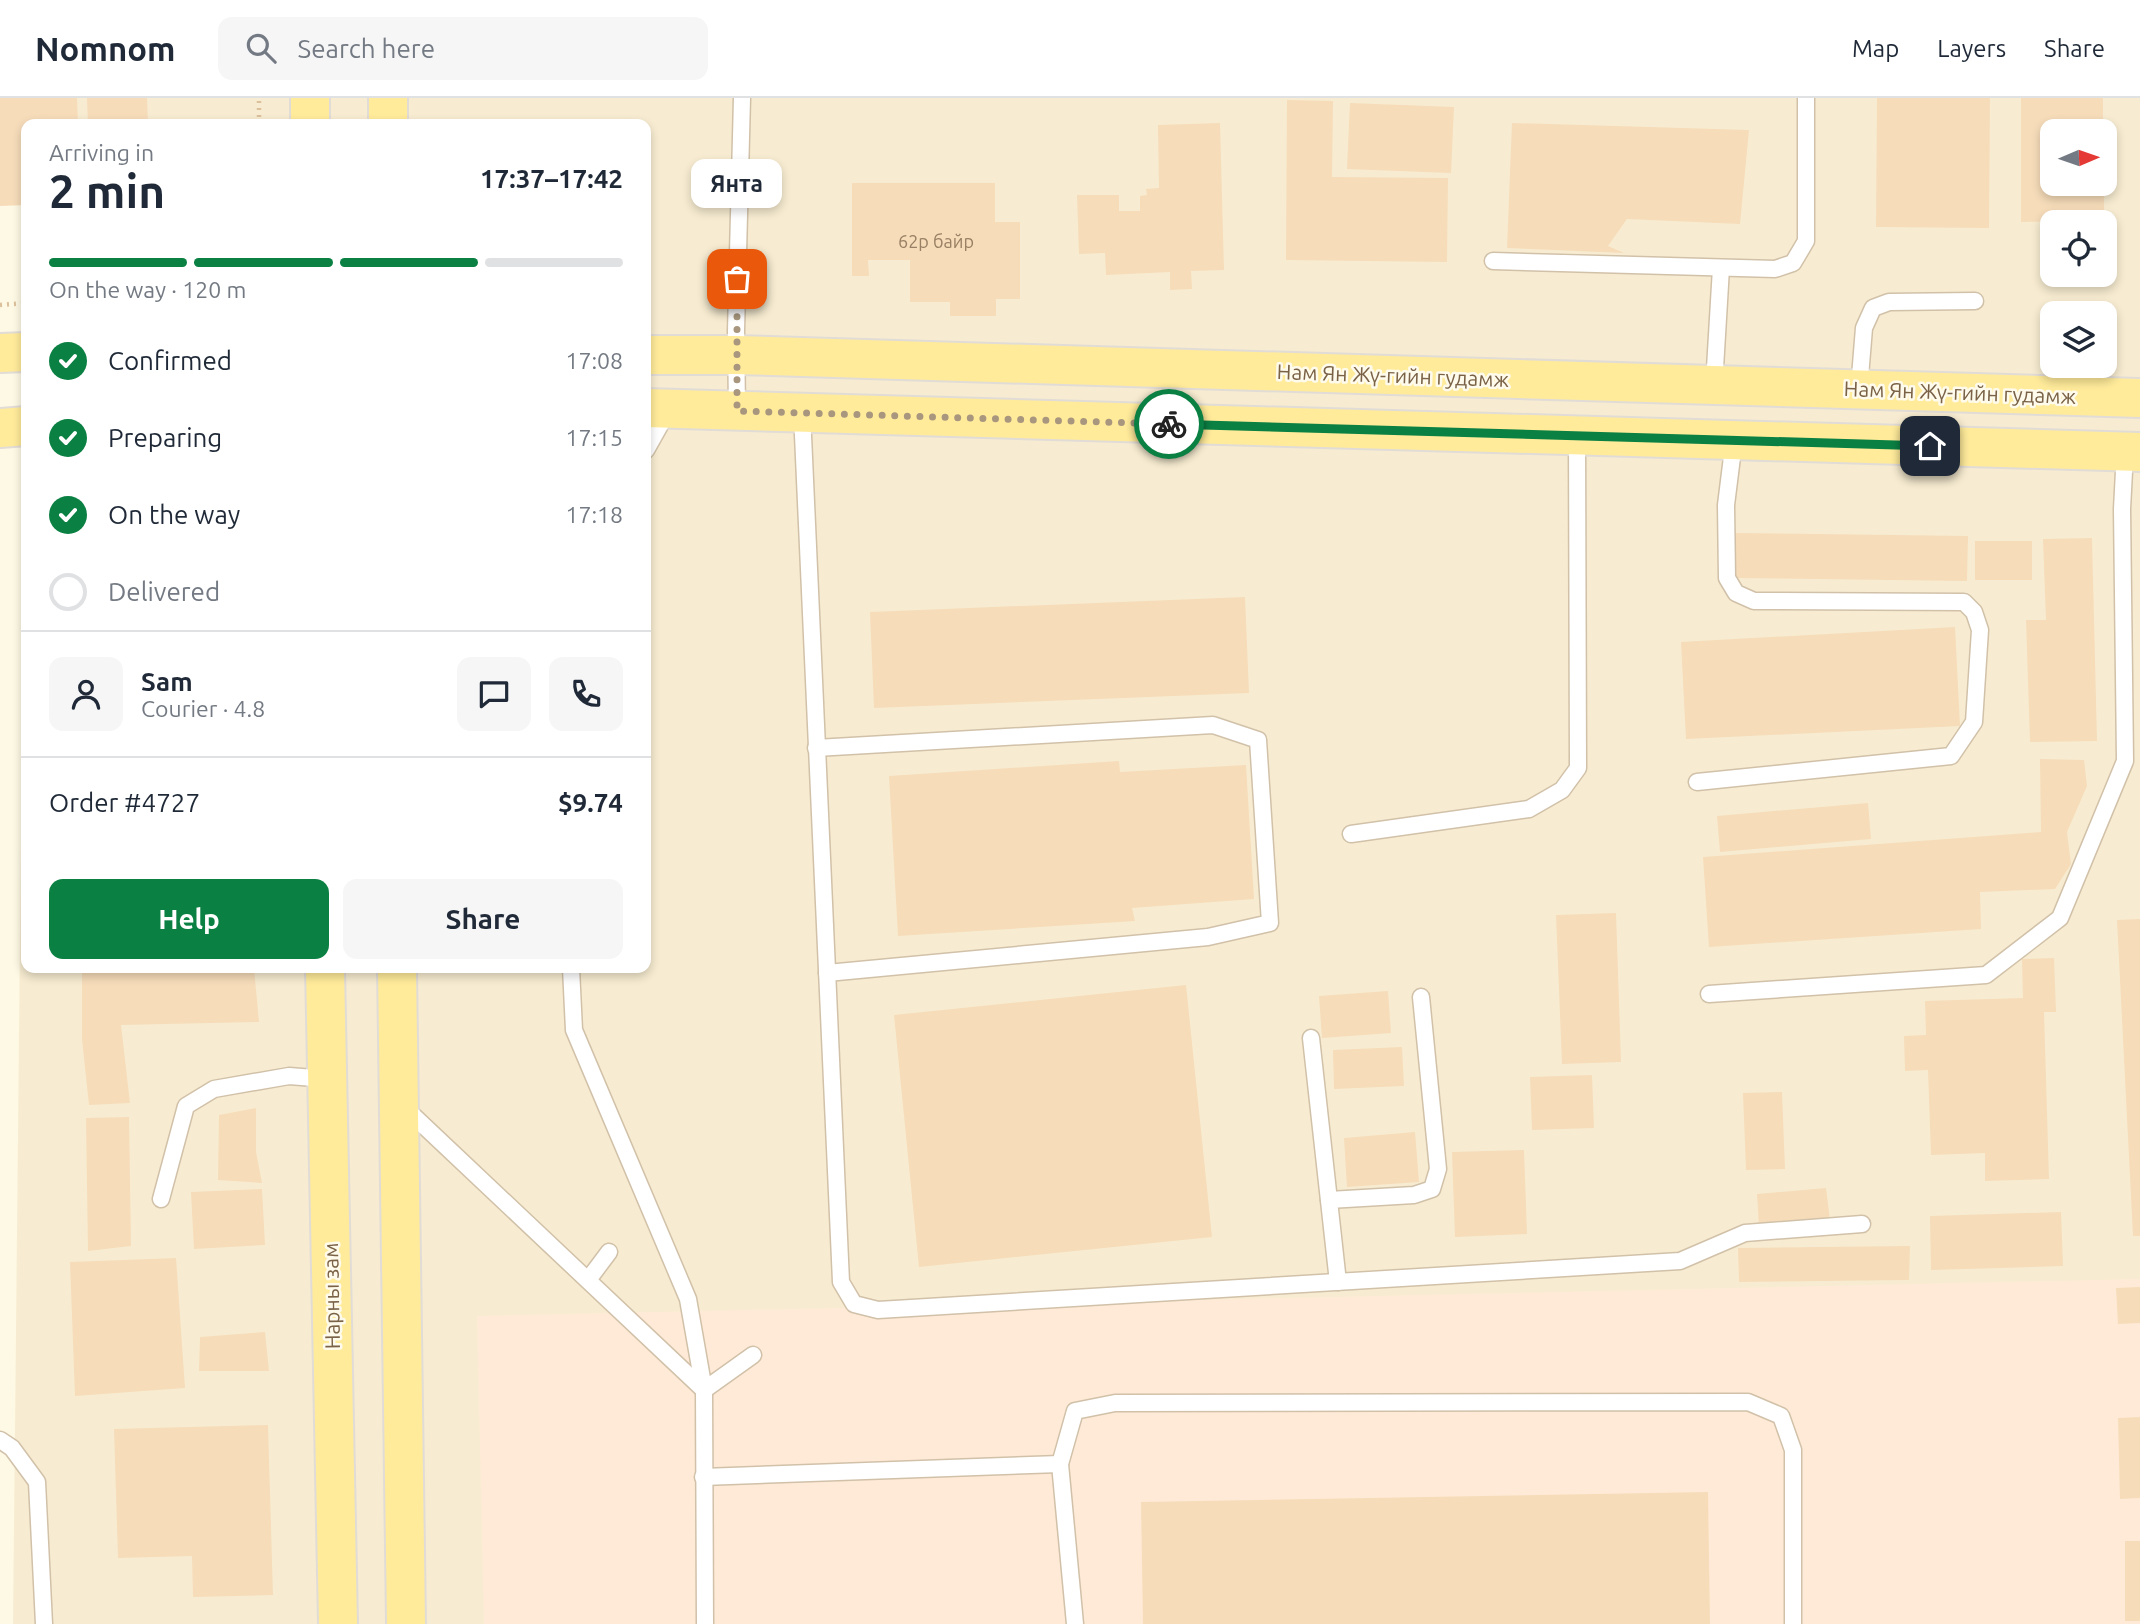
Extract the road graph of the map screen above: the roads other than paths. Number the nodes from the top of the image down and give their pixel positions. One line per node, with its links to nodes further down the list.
1 (310, 98): 5 (main road)
2 (388, 98): 6 (main road)
3 (742, 98): 13 (lane)
4 (1806, 98): 8 (lane)
5 (310, 119)
6 (388, 119)
7 (1493, 261): 8 (lane)
8 (1721, 268): 14 (lane)
9 (1975, 301): 15 (lane)
10 (21, 352): 11 (main road)
11 (0, 353)
12 (651, 355): 13 (main road, Нам Ян Жү-гийн гудамж)
13 (736, 355): 14 (main road, Нам Ян Жү-гийн гудамж); 18 (lane)
14 (1714, 385): 15 (main road, Нам Ян Жү-гийн гудамж)
15 (1859, 389): 16 (main road, Нам Ян Жү-гийн гудамж)
16 (2140, 398)
17 (658, 407): 18 (main road); 22 (lane)
18 (737, 411): 19 (main road)
19 (802, 413): 23 (main road); 26 (lane)
20 (21, 426): 21 (main road)
21 (0, 428)
22 (651, 432)
23 (1577, 436): 24 (main road); 28 (lane)
24 (1734, 441): 25 (main road); 27 (lane)
25 (2132, 452): 33 (lane)
26 (816, 748): 32 (lane); 32 (lane)
27 (1697, 782)
28 (1351, 834)
29 (325, 973): 36 (main road, Нарны зам)
30 (397, 973): 37 (main road)
31 (571, 973): 45 (lane)
32 (827, 973): 43 (lane)
33 (1709, 994)
34 (1421, 997): 39 (lane)
35 (1311, 1038): 39 (lane)
36 (327, 1079): 38 (lane); 50 (main road, Нарны зам)
37 (398, 1101): 42 (lane); 51 (main road)
38 (162, 1199)
39 (1329, 1200): 43 (lane)
40 (1862, 1224): 43 (lane)
41 (609, 1252): 42 (lane)
42 (588, 1280): 45 (lane)
43 (1338, 1282)
44 (753, 1355): 45 (lane)
45 (704, 1390): 48 (lane)
46 (0, 1440): 49 (lane)
47 (1060, 1465): 48 (lane); 53 (lane); 54 (lane)
48 (703, 1476): 52 (lane)
49 (44, 1624)
50 (338, 1624)
51 (406, 1624)
52 (705, 1624)
53 (1075, 1624)
54 (1793, 1624)

